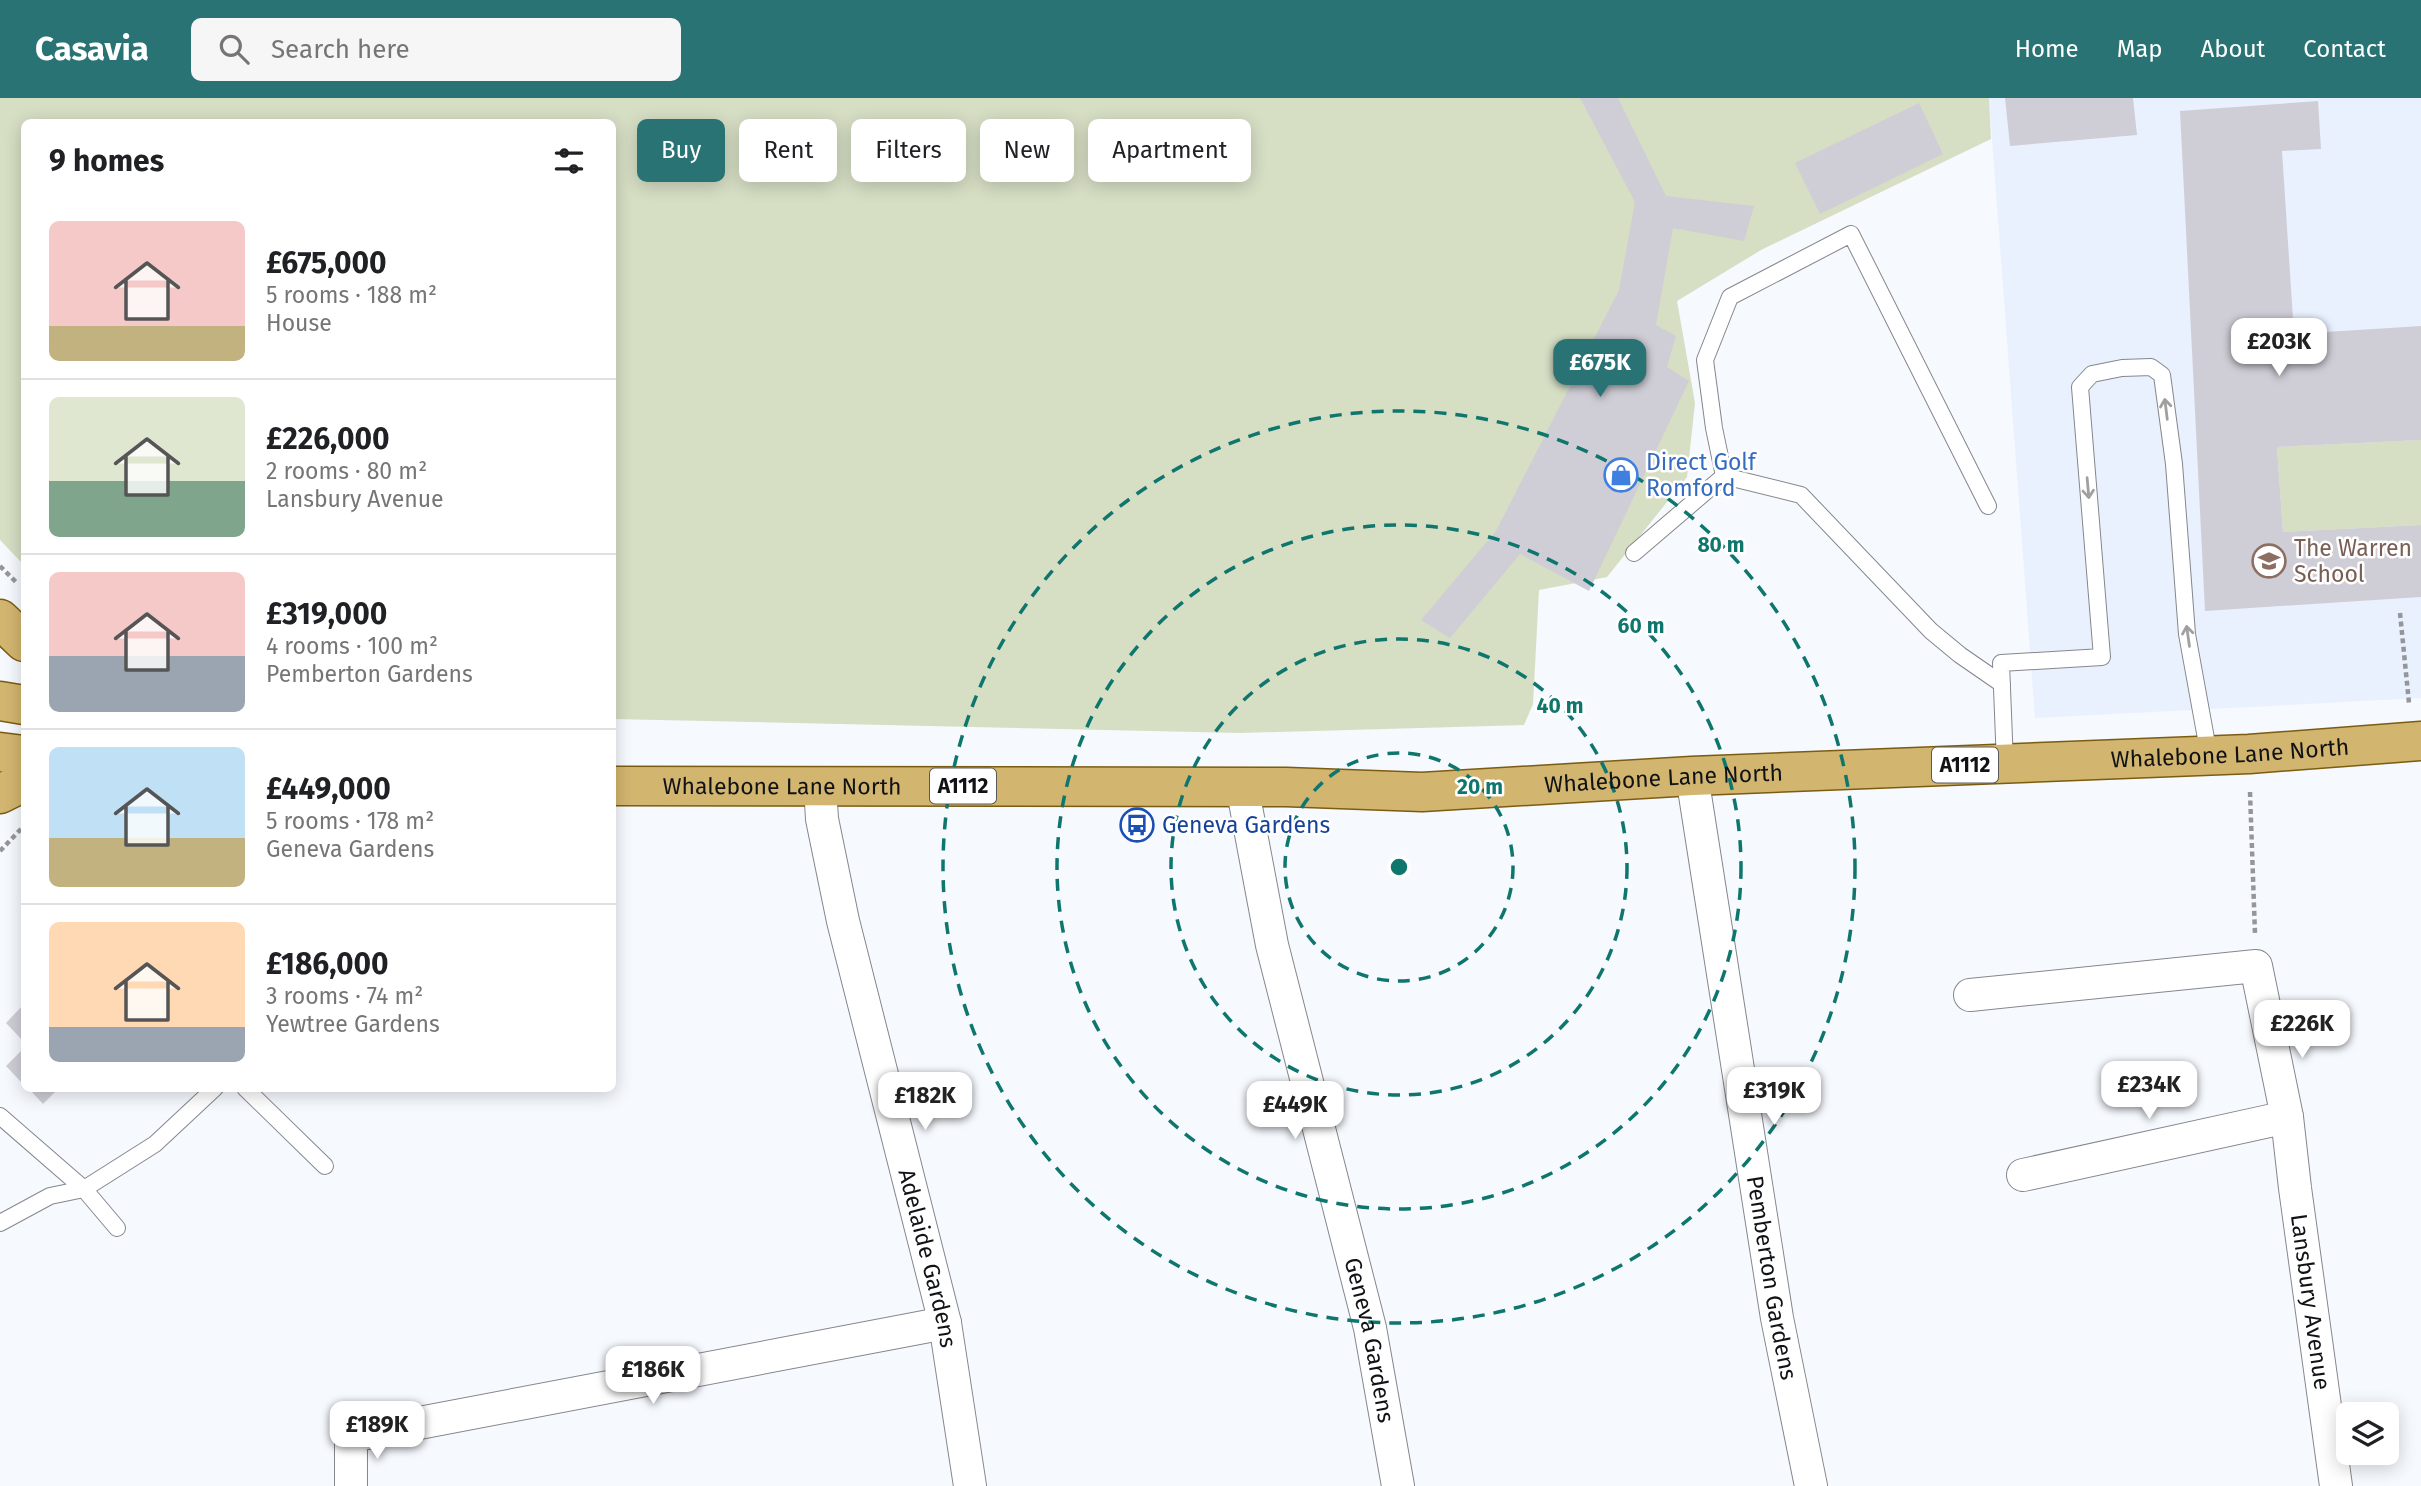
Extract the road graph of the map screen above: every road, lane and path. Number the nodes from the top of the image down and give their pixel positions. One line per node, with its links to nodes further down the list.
1 (1724, 476): 2 (lane); 3 (lane); 9 (lane)
2 (1988, 506)
3 (1634, 553)
4 (0, 566): 5 (path)
5 (21, 588)
6 (2400, 613): 12 (path)
7 (0, 619): 8 (main road)
8 (21, 639)
9 (2002, 684): 16 (lane, one-way to 9); 17 (lane)
10 (0, 701): 11 (main road)
11 (21, 704)
12 (2416, 741): 14 (main road, Whalebone Lane North / A1112)
13 (0, 752): 15 (main road)
14 (2249, 754): 16 (main road, Whalebone Lane North / A1112); 26 (path)
15 (21, 755)
16 (2209, 756): 17 (main road, Whalebone Lane North / A1112)
17 (2005, 764): 18 (main road, Whalebone Lane North / A1112)
18 (1692, 776): 22 (main road, Whalebone Lane North / A1112); 41 (street, Pemberton Gardens)
19 (21, 784): 23 (main road)
20 (616, 786): 21 (main road, Whalebone Lane North / A1112)
21 (820, 786): 22 (main road, Whalebone Lane North / A1112); 37 (street, Adelaide Gardens)
22 (1242, 786): 40 (street, Geneva Gardens)
23 (0, 794)
24 (21, 829): 25 (path)
25 (0, 851)
26 (2256, 966): 27 (street); 31 (street, Lansbury Avenue)
27 (1970, 995)
28 (211, 1092): 34 (lane)
29 (249, 1092): 32 (lane)
30 (0, 1116): 34 (lane)
31 (2287, 1118): 33 (street); 42 (street, Lansbury Avenue)
32 (325, 1166)
33 (2023, 1175)
34 (84, 1189): 35 (lane); 36 (lane)
35 (0, 1223)
36 (117, 1228)
37 (944, 1324): 38 (street); 39 (street, Adelaide Gardens)
38 (351, 1486)
39 (970, 1486)
40 (1398, 1486)
41 (1811, 1486)
42 (2336, 1486)

